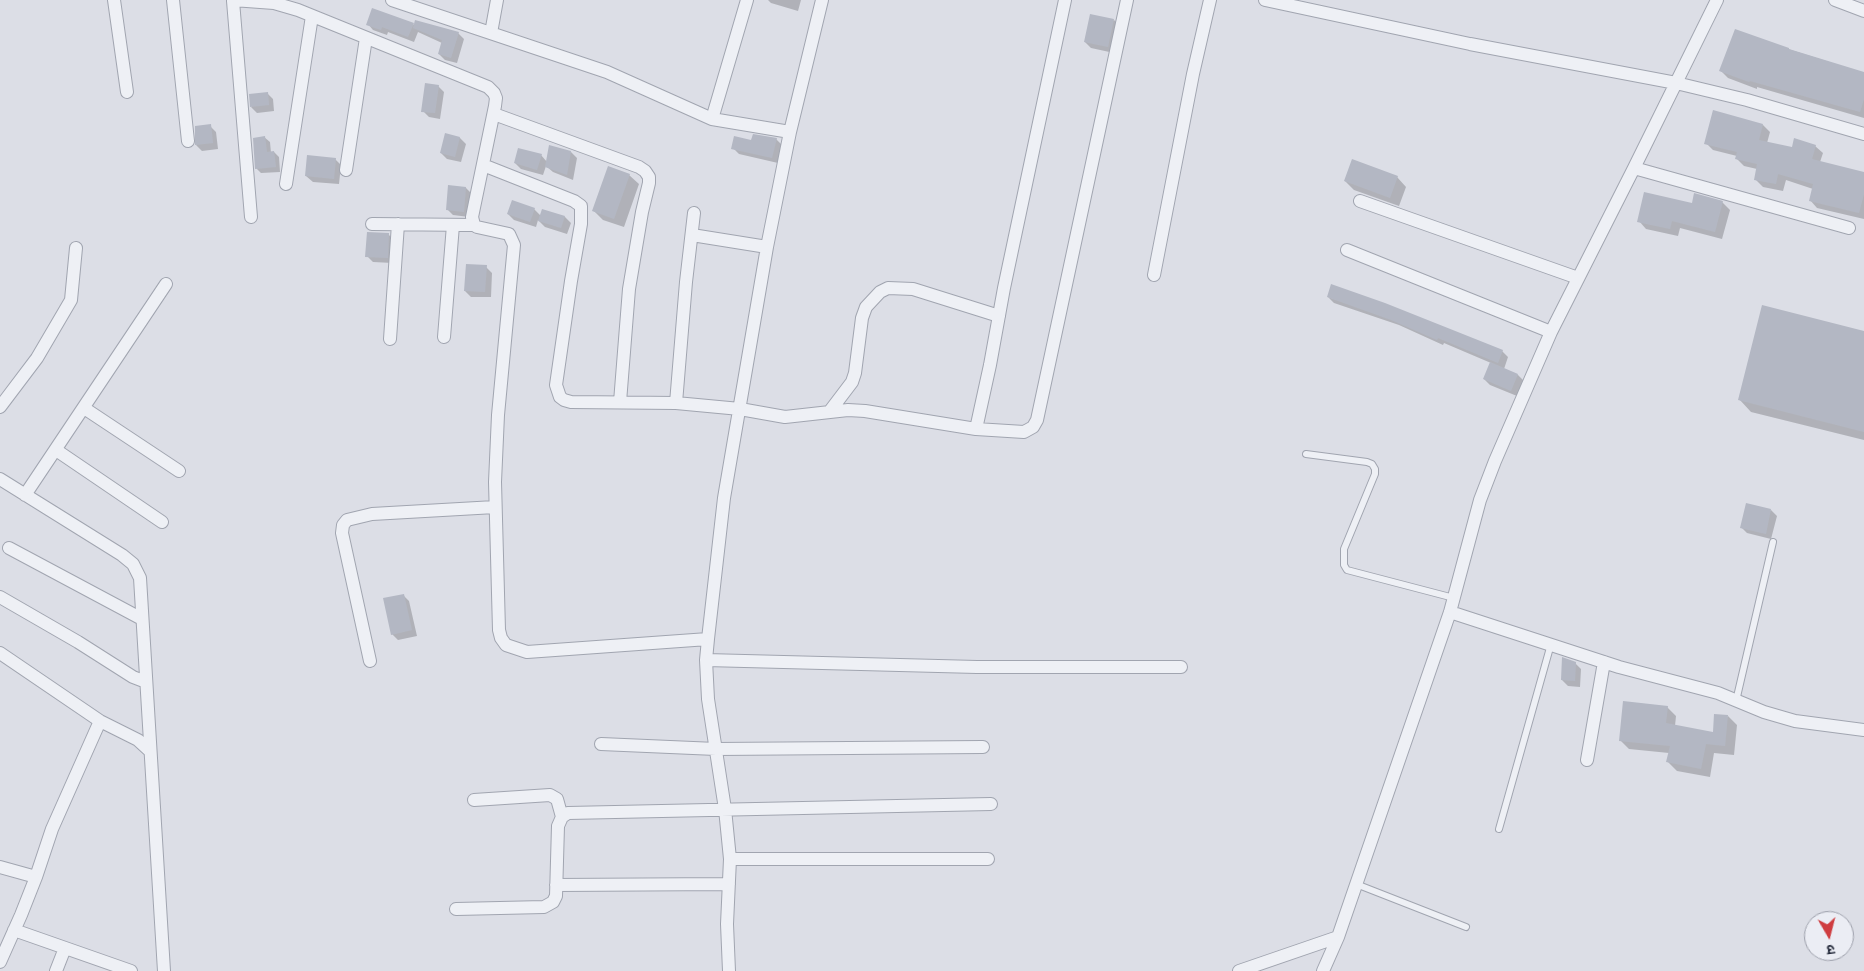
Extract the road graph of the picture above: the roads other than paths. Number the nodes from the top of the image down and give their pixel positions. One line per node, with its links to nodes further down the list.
1 (114, 0): 19 (street)
2 (173, 0): 24 (street)
3 (392, 0): 16 (street)
4 (497, 0): 16 (street)
5 (747, 0): 21 (street)
6 (822, 0): 22 (street)
7 (1065, 0): 44 (street)
8 (1127, 0): 54 (street)
9 (1210, 0): 41 (street)
10 (1265, 0): 18 (street)
11 (1717, 0): 18 (street)
12 (1835, 0): 14 (street)
13 (233, 1): 15 (street); 31 (street)
14 (1864, 11)
15 (312, 16): 17 (street); 28 (street)
16 (491, 33): 21 (street)
17 (366, 38): 20 (street); 27 (street)
18 (1676, 83): 23 (street); 26 (street)
19 (127, 92)
20 (494, 114): 25 (street); 48 (street)
21 (712, 119): 22 (street)
22 (790, 132): 38 (street)
23 (1864, 134)
24 (188, 141)
25 (482, 165): 35 (street); 48 (street)
26 (1634, 168): 36 (street); 42 (street)
27 (346, 170)
28 (286, 184)
29 (1360, 201): 42 (street)
30 (694, 213): 37 (street)
31 (251, 217)
32 (372, 224): 33 (street)
33 (398, 224): 34 (street); 47 (street)
34 (452, 224): 35 (street); 46 (street)
35 (474, 225): 60 (street)
36 (1849, 228)
37 (692, 236): 38 (street); 49 (street)
38 (767, 247): 52 (street)
39 (76, 248): 50 (street)
40 (1347, 250): 45 (street)
41 (1154, 275)
42 (1578, 278): 45 (street)
43 (166, 284): 51 (street)
44 (999, 316): 53 (street); 54 (street)
45 (1551, 332): 65 (street)
46 (444, 336)
47 (390, 338)
48 (620, 402): 49 (street)
49 (676, 403): 52 (street)
50 (0, 407)
51 (84, 408): 55 (street); 57 (street)
52 (740, 409): 53 (street); 68 (street)
53 (830, 412): 54 (street)
54 (976, 429)
55 (56, 450): 59 (street); 61 (street)
56 (1306, 454): 65 (lane)
57 (179, 471)
58 (0, 479): 59 (street)
59 (25, 495): 67 (street)
60 (495, 507): 68 (street); 72 (street)
61 (162, 522)
62 (1773, 542): 76 (lane)
63 (9, 548): 67 (street)
64 (0, 597): 75 (street)
65 (1454, 598): 66 (street)
66 (1450, 612): 69 (street); 94 (street)
67 (142, 619): 75 (street)
68 (708, 638): 71 (street)
69 (1551, 644): 73 (street); 88 (lane)
70 (0, 653): 77 (street)
71 (706, 660): 74 (street); 81 (street)
72 (370, 661)
73 (1604, 662): 76 (street); 83 (street)
74 (1181, 666)
75 (146, 682): 82 (street)
76 (1736, 701): 78 (street)
77 (100, 721): 82 (street); 92 (street)
78 (1864, 730)
79 (601, 744): 81 (street)
80 (983, 747): 81 (street)
81 (716, 750): 86 (street)
82 (150, 751): 104 (street)
83 (1587, 760)
84 (474, 800): 87 (street)
85 (991, 804): 86 (street)
86 (725, 809): 87 (street); 89 (street)
87 (562, 817): 95 (street)
88 (1499, 829)
89 (730, 859): 90 (street); 93 (street)
90 (988, 859)
91 (0, 867): 92 (street)
92 (36, 877): 98 (street)
93 (729, 884): 95 (street); 105 (street)
94 (1356, 884): 97 (lane); 99 (street)
95 (556, 885): 96 (street)
96 (456, 909)
97 (1466, 927)
98 (14, 930): 100 (street); 101 (street)
99 (1338, 937): 106 (street); 107 (street)
100 (65, 948): 102 (street); 103 (street)
101 (0, 962)
102 (56, 971)
103 (131, 971)
104 (164, 971)
105 (729, 971)
106 (1239, 971)
107 (1322, 971)

